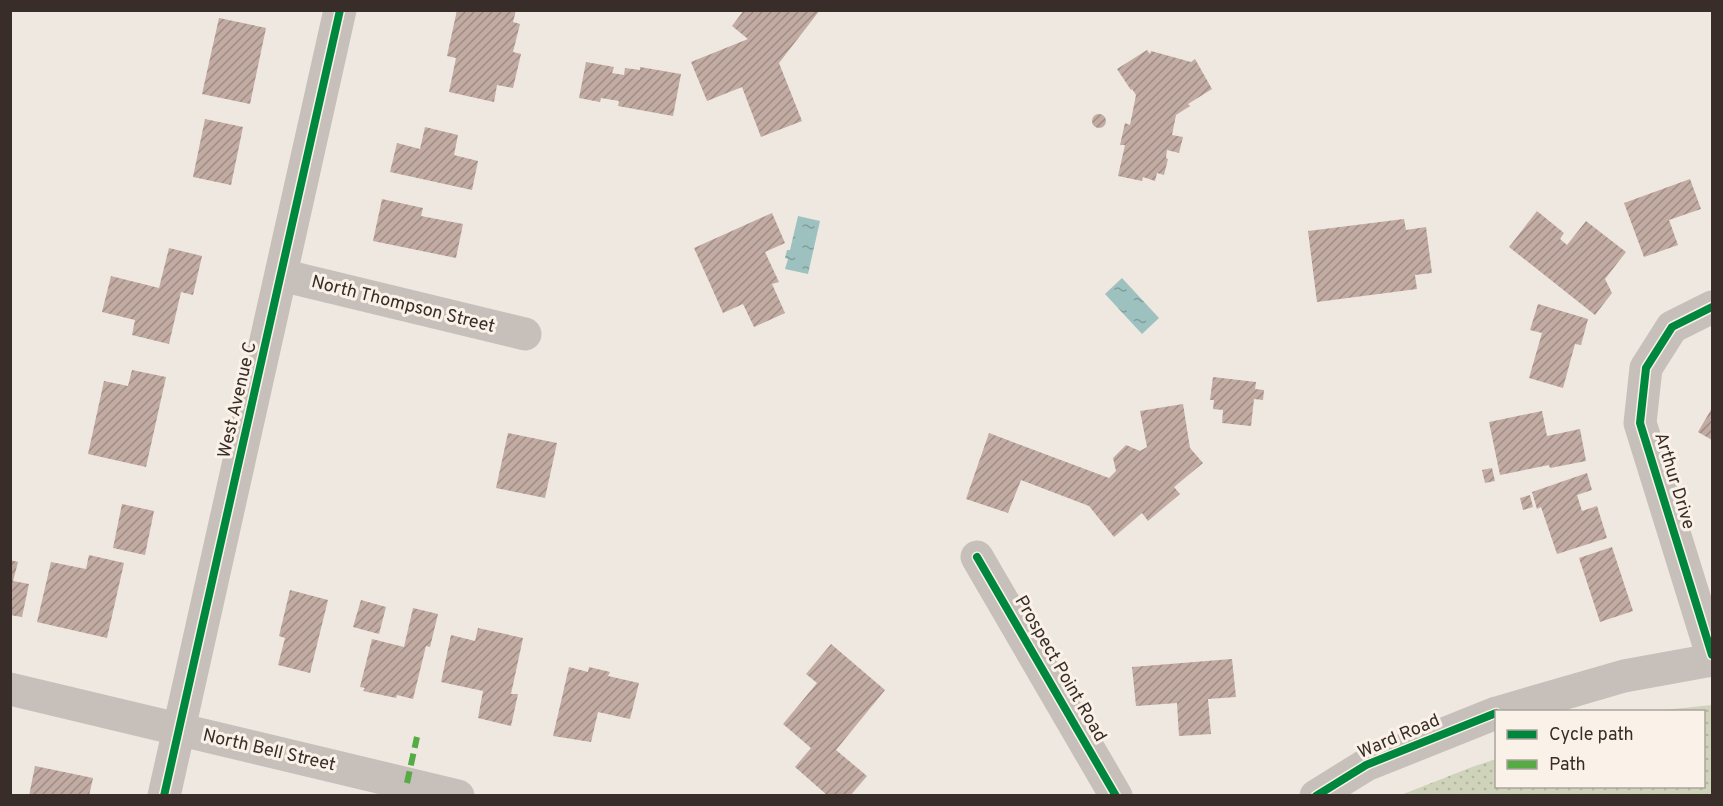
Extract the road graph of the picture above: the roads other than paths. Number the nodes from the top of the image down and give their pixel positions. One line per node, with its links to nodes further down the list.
1 (340, 10): 2 (street, West Avenue C)
2 (281, 275): 4 (street, North Thompson Street); 11 (street, West Avenue C)
3 (1713, 307): 6 (street, Arthur Drive)
4 (525, 334)
5 (977, 557): 14 (street, Prospect Point Road)
6 (1713, 655)
7 (1713, 660): 9 (street, Ward Road)
8 (10, 689): 11 (street, North Bell Street)
9 (1505, 710)
10 (1495, 713): 15 (street, Ward Road)
11 (180, 729): 12 (street, West Avenue C); 13 (street, North Bell Street)
12 (164, 795)
13 (458, 795)
14 (1116, 795)
15 (1316, 795)

